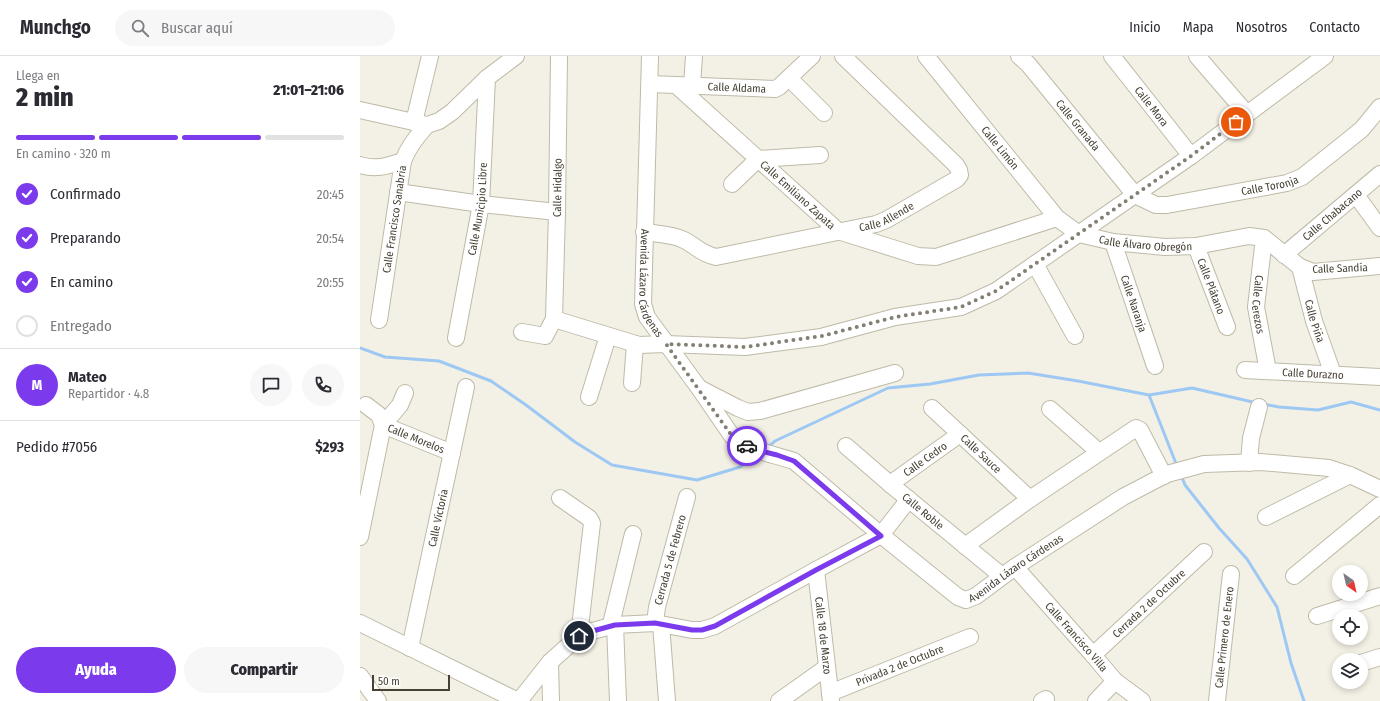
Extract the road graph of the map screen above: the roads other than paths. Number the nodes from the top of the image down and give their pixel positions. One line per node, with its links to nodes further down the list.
1 (430, 56): 22 (street)
2 (516, 56): 13 (street)
3 (559, 56): 34 (street, Calle Hidalgo)
4 (650, 56): 15 (street, Avenida Lázaro Cárdenas)
5 (694, 56): 17 (street)
6 (812, 56): 14 (street, Calle Aldama)
7 (842, 56): 38 (street, Calle Allende)
8 (926, 56): 35 (street, Calle Limón)
9 (1020, 56): 31 (street, Calle Granada)
10 (1112, 56): 24 (street, Calle Mora)
11 (1197, 56): 21 (street)
12 (1325, 56): 21 (street)
13 (487, 78): 22 (street); 33 (street, Calle Municipio Libre)
14 (789, 78): 17 (street, Calle Aldama); 20 (street)
15 (650, 84): 16 (street, Calle Aldama); 37 (street, Avenida Lázaro Cárdenas)
16 (676, 85): 17 (street, Calle Aldama); 25 (street, Calle Emiliano Zapata)
17 (692, 86)
18 (1380, 107): 31 (street, Calle Toronja)
19 (360, 110): 22 (street)
20 (824, 113)
21 (1247, 114): 24 (street)
22 (420, 124): 26 (street, Calle Francisco Sanabria)
23 (820, 155): 25 (street)
24 (1191, 156): 31 (street)
25 (758, 159): 29 (street); 38 (street, Calle Emiliano Zapata)
26 (403, 161): 27 (street); 30 (street, Calle Francisco Sanabria)
27 (360, 165)
28 (1380, 174): 32 (street, Calle Chabacano)
29 (732, 184)
30 (398, 192): 33 (street); 48 (street, Calle Francisco Sanabria)
31 (1135, 195): 39 (street)
32 (1356, 195): 36 (street); 43 (street, Calle Chabacano)
33 (481, 204): 34 (street); 53 (street, Calle Municipio Libre)
34 (558, 212): 47 (street, Calle Hidalgo)
35 (1058, 218): 38 (street, Calle Emiliano Zapata); 39 (street, Calle Limón)
36 (1380, 228)
37 (644, 232): 38 (street, Calle Allende); 55 (street, Avenida Lázaro Cárdenas)
38 (838, 232)
39 (1079, 234): 41 (street, Calle Álvaro Obregón); 44 (street)
40 (1264, 238): 42 (street, Calle Álvaro Obregón); 43 (street); 58 (street, Calle Cerezos)
41 (1113, 242): 42 (street, Calle Álvaro Obregón); 56 (street, Calle Naranja)
42 (1196, 246): 49 (street, Calle Plátano)
43 (1284, 255): 46 (street)
44 (1035, 264): 52 (street); 55 (street)
45 (1380, 266): 46 (street, Calle Sandía)
46 (1300, 267): 60 (street, Calle Piña)
47 (554, 319): 50 (street); 51 (street)
48 (379, 320)
49 (1227, 327)
50 (522, 332)
51 (608, 336): 54 (street); 66 (street)
52 (1075, 336)
53 (456, 338)
54 (635, 344): 55 (street); 62 (street)
55 (666, 344): 64 (street, Avenida Lázaro Cárdenas)
56 (1155, 366)
57 (1246, 370): 58 (street, Calle Durazno)
58 (1268, 371): 60 (street, Calle Durazno)
59 (895, 373): 64 (street)
60 (1333, 374): 61 (street, Calle Durazno)
61 (1380, 377)
62 (632, 384)
63 (466, 387): 75 (street, Calle Victoria)
64 (699, 388): 89 (street, Avenida Lázaro Cárdenas)
65 (405, 393): 71 (street)
66 (589, 397)
67 (366, 405): 71 (street, Calle Morelos)
68 (1259, 407): 76 (street)
69 (932, 408): 72 (street, Calle Sauce)
70 (1050, 409): 74 (street)
71 (383, 425): 75 (street, Calle Morelos); 86 (street)
72 (960, 434): 79 (street, Calle Cedro); 84 (street, Calle Sauce)
73 (846, 446): 79 (street, Calle Roble)
74 (1099, 452): 77 (street); 84 (street)
75 (452, 453): 105 (street, Calle Victoria)
76 (1248, 463): 77 (street, Avenida Lázaro Cárdenas); 78 (street, Avenida Lázaro Cárdenas)
77 (1165, 475): 93 (street, Avenida Lázaro Cárdenas)
78 (1350, 475): 80 (street, Avenida Lázaro Cárdenas); 87 (street)
79 (890, 484): 83 (street, Calle Roble)
80 (1380, 489)
81 (687, 497): 101 (street, Cerrada 5 de Febrero)
82 (560, 498): 103 (street)
83 (909, 499): 89 (street); 91 (street, Calle Roble)
84 (1030, 499): 91 (street)
85 (1380, 505): 97 (street)
86 (362, 516): 90 (street)
87 (1266, 517)
88 (633, 534): 102 (street)
89 (881, 536): 94 (street); 96 (street, Avenida Lázaro Cárdenas)
90 (360, 538)
91 (965, 546): 96 (street, Calle Roble)
92 (1204, 552): 106 (street, Cerrada 2 de Octubre)
93 (1015, 567): 96 (street, Avenida Lázaro Cárdenas); 106 (street, Calle Francisco Villa)
94 (816, 570): 101 (street); 110 (street, Calle 18 de Marzo)
95 (1232, 574): 122 (street, Calle Primero de Enero)
96 (1002, 576)
97 (1294, 576)
98 (1380, 596): 99 (street)
99 (1318, 616)
100 (360, 623): 105 (street)
101 (658, 624): 102 (street); 118 (street, Cerrada 5 de Febrero)
102 (615, 625): 103 (street); 117 (street)
103 (579, 636): 109 (street)
104 (970, 638): 113 (street, Privada 2 de Octubre)
105 (410, 648): 115 (street)
106 (1093, 655): 112 (street, Calle Francisco Villa)
107 (1380, 657): 108 (street)
108 (1368, 661)
109 (550, 662): 115 (street); 116 (street)
110 (827, 667): 113 (street, Calle 18 de Marzo); 119 (street)
111 (360, 676): 114 (street)
112 (1115, 681): 120 (street); 121 (street, Calle Francisco Villa)
113 (830, 697)
114 (378, 701)
115 (518, 701)
116 (551, 701)
117 (618, 701)
118 (667, 701)
119 (779, 701)
120 (1096, 701)
121 (1142, 701)
122 (1218, 701)

